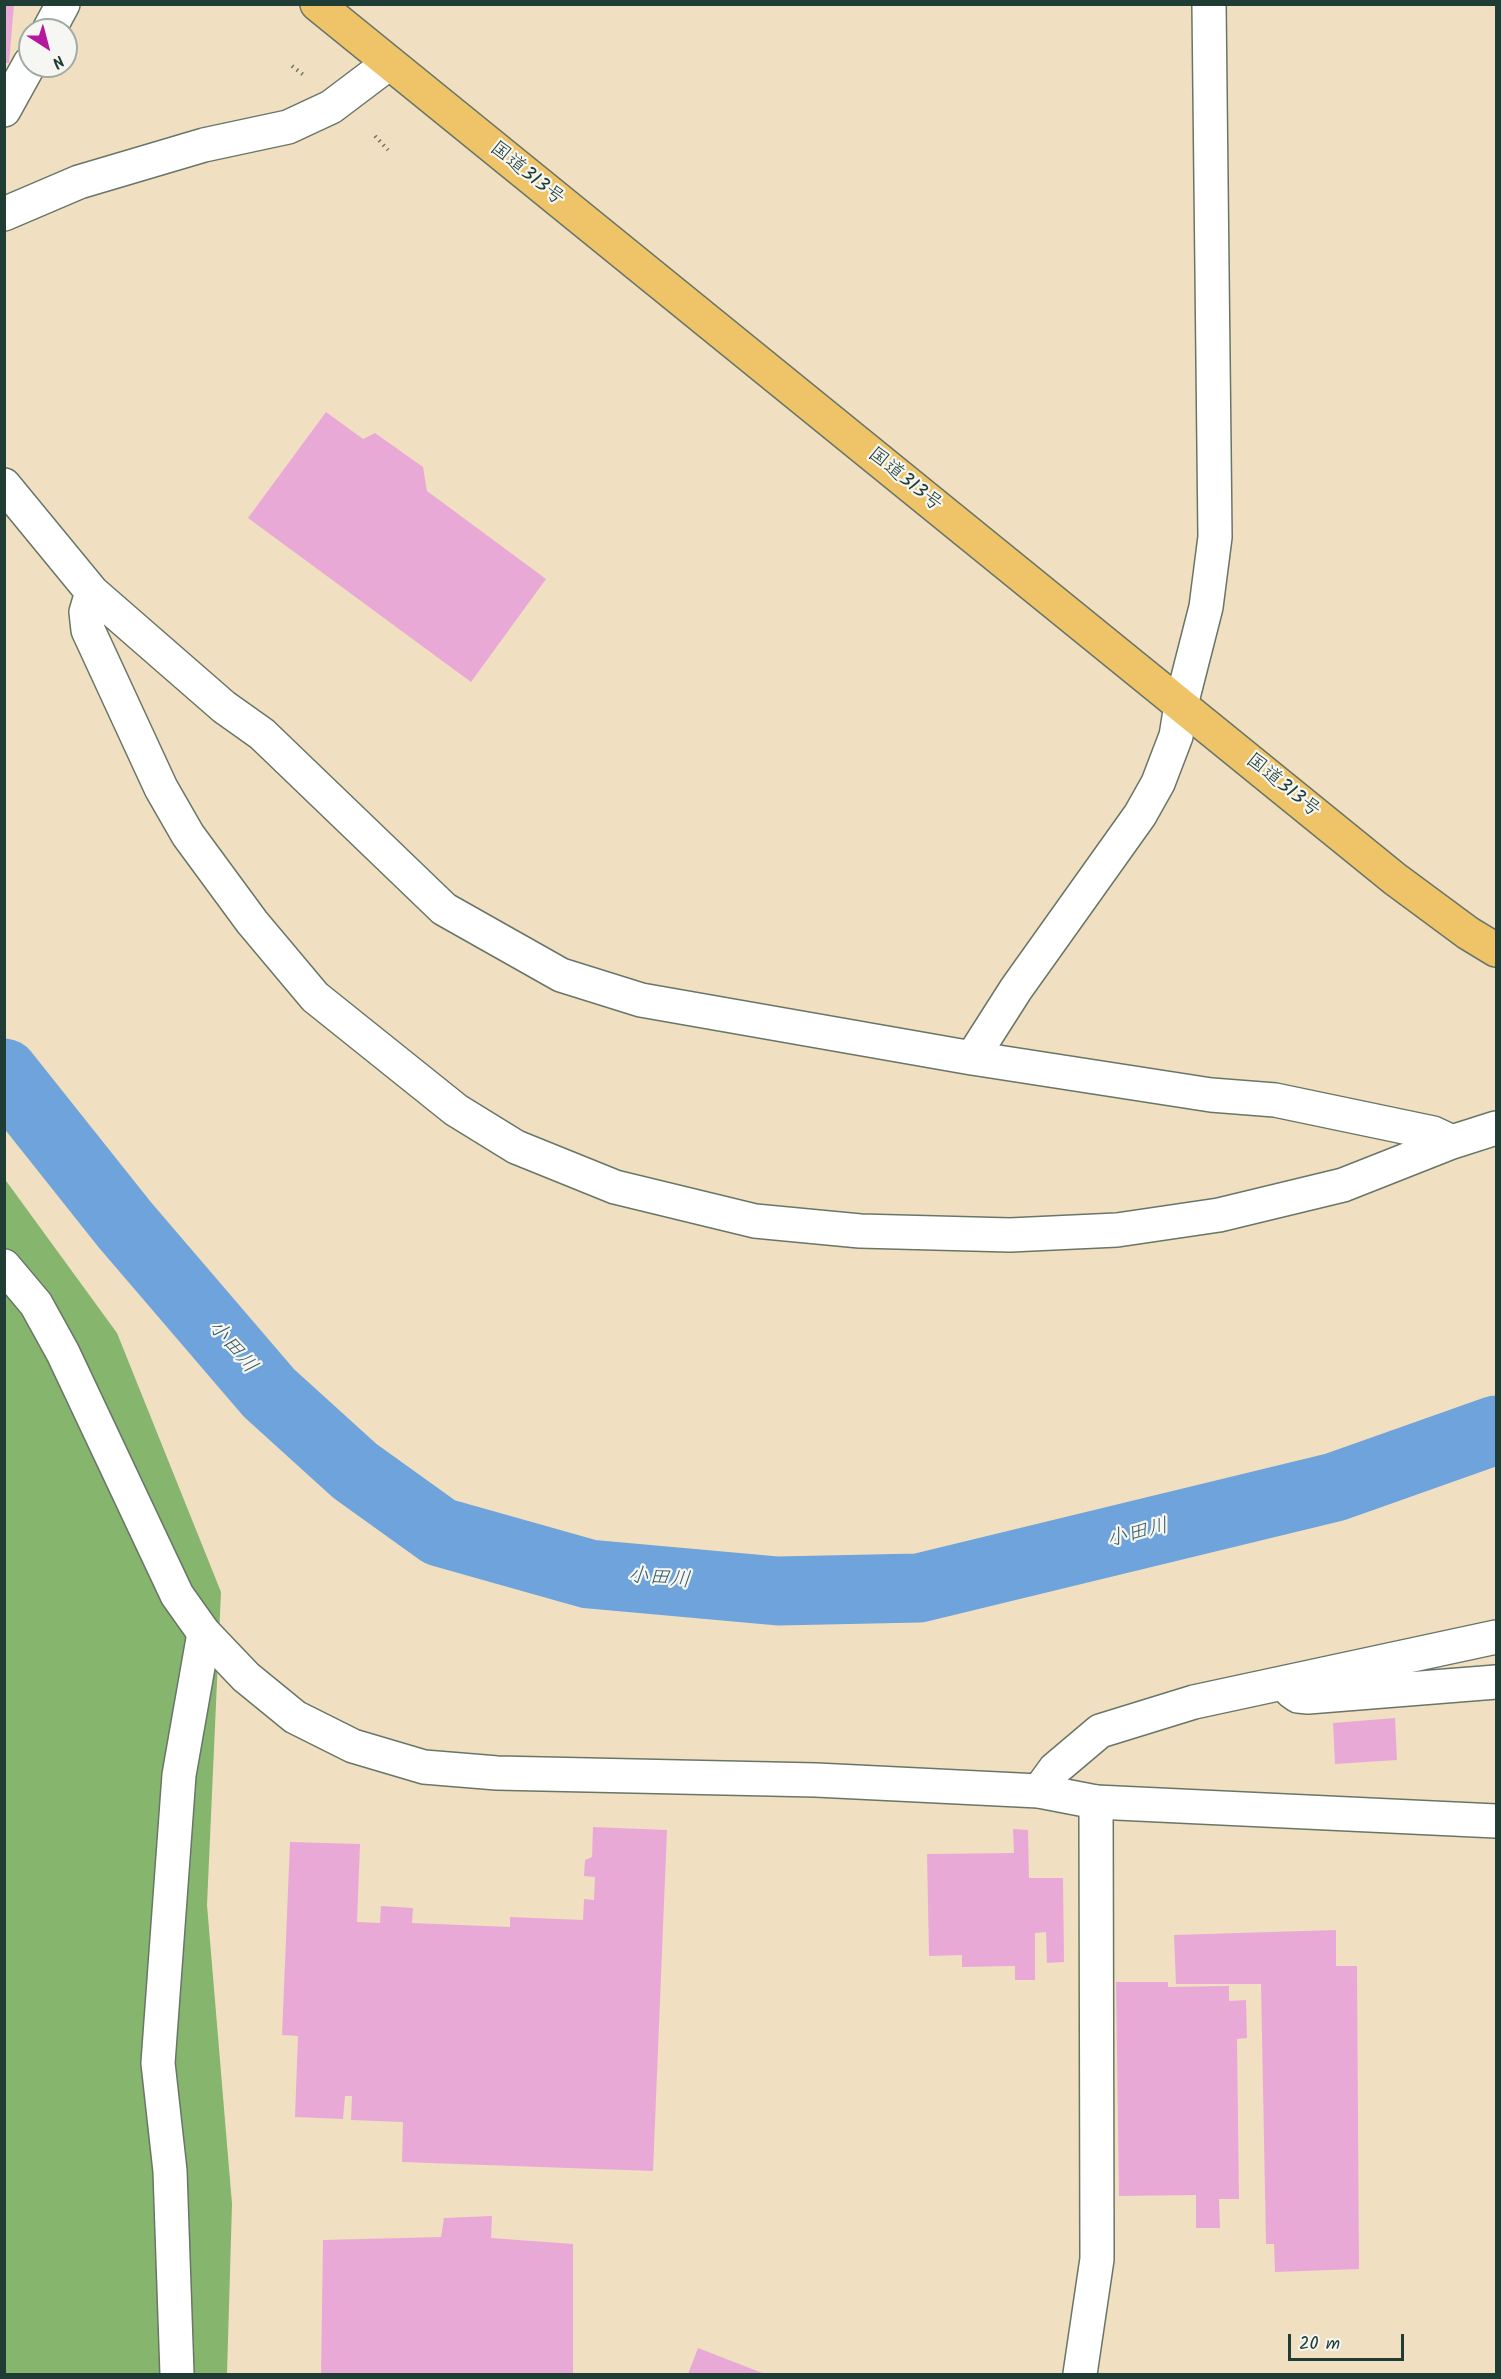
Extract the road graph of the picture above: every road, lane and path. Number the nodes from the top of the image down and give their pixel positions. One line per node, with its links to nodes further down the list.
1 (63, 4): 4 (street)
2 (317, 4): 5 (highway, 国道313号)
3 (1209, 4): 15 (street)
4 (55, 18)
5 (388, 64): 12 (street); 15 (highway, 国道313号)
6 (292, 66): 7 (path)
7 (305, 76)
8 (22, 78): 9 (street)
9 (4, 110)
10 (375, 136): 11 (path)
11 (388, 150)
12 (4, 214)
13 (4, 485): 14 (street)
14 (92, 592): 17 (street); 19 (street)
15 (1181, 705): 16 (highway, 国道313号); 17 (street)
16 (1497, 950)
17 (972, 1058): 19 (street)
18 (1497, 1128): 19 (street)
19 (1452, 1142)
20 (4, 1266): 21 (street)
21 (204, 1633): 25 (street); 28 (street)
22 (1497, 1637): 24 (street)
23 (1497, 1682): 24 (street)
24 (1280, 1683): 25 (street)
25 (1039, 1791): 26 (street)
26 (1096, 1802): 27 (street); 29 (street)
27 (1497, 1821)
28 (177, 2374)
29 (1080, 2374)

